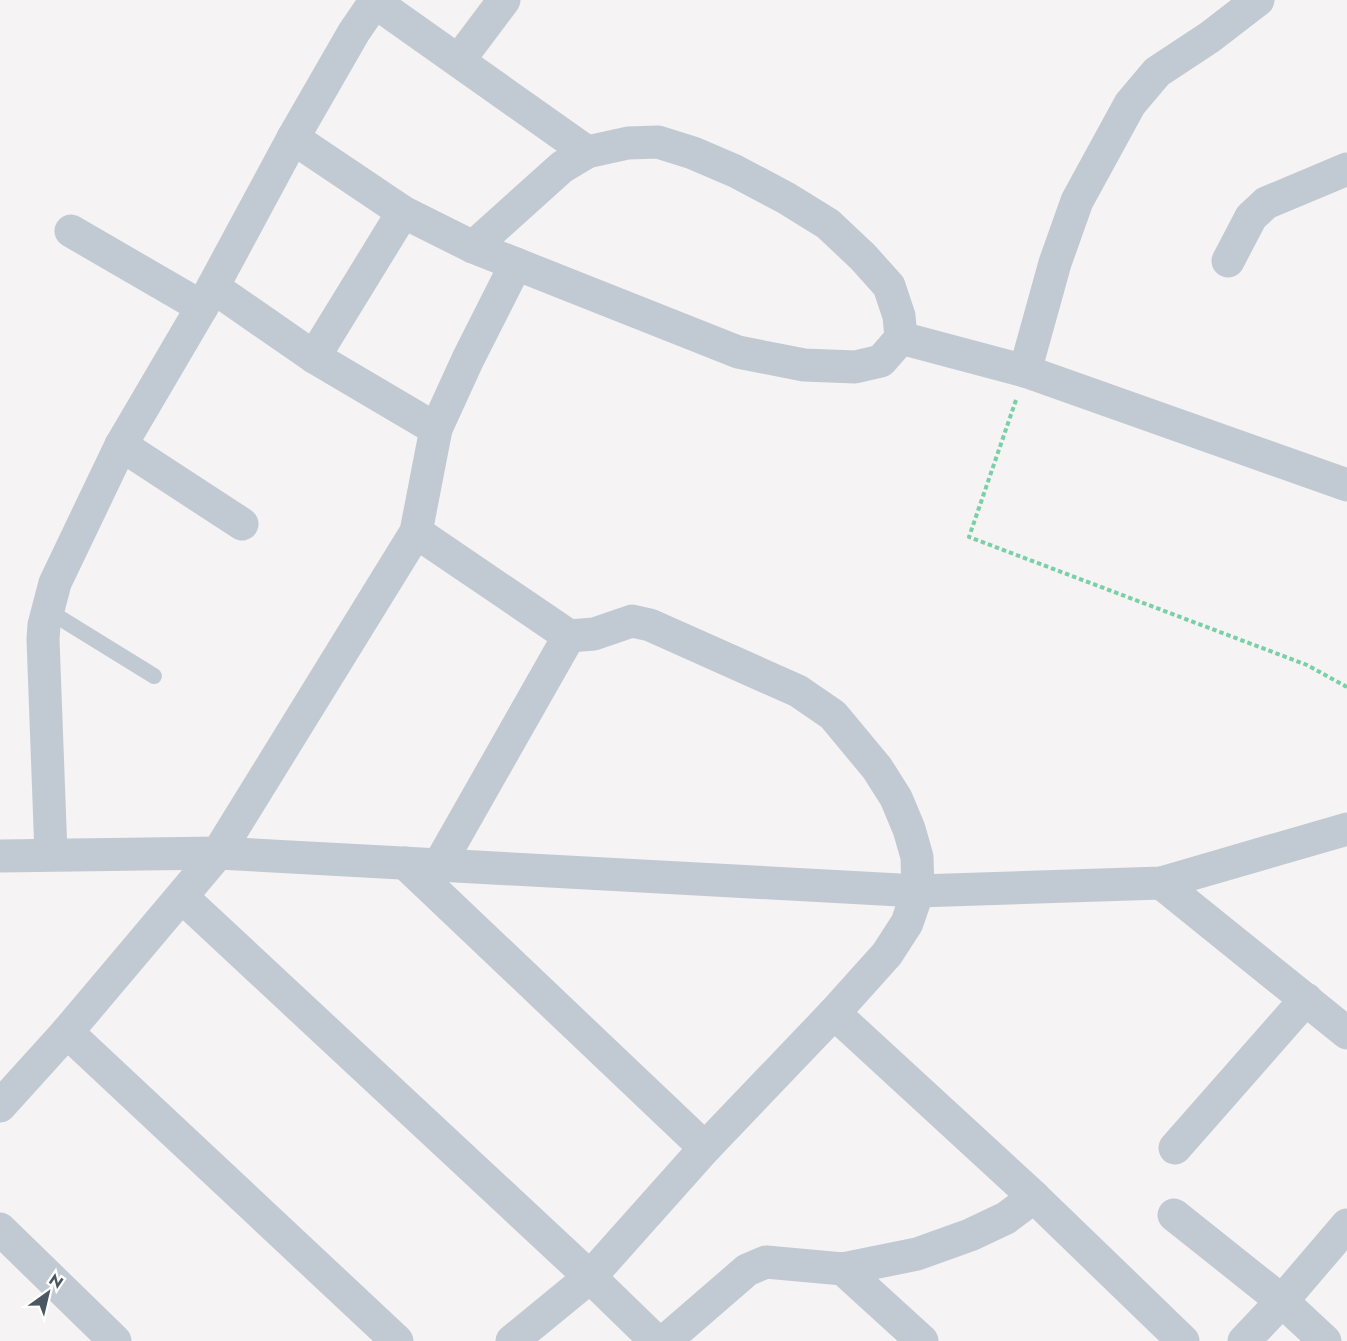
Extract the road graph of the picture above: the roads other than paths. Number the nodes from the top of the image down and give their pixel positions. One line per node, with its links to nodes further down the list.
1 (504, 0): 4 (street)
2 (1258, 0): 16 (street)
3 (376, 1): 4 (street); 5 (street)
4 (459, 60): 6 (street)
5 (293, 138): 8 (street); 13 (street)
6 (587, 152): 10 (street); 14 (street)
7 (1347, 169): 11 (street)
8 (404, 212): 10 (street); 15 (street)
9 (71, 231): 13 (street)
10 (473, 247): 12 (street)
11 (1228, 261)
12 (516, 264): 14 (street); 17 (street)
13 (207, 297): 15 (street); 18 (street)
14 (901, 338): 16 (street)
15 (314, 357): 17 (street)
16 (1025, 371): 19 (street)
17 (436, 429): 21 (street)
18 (121, 445): 20 (street); 22 (street)
19 (1347, 485)
20 (242, 524)
21 (416, 532): 23 (street); 26 (street)
22 (47, 610): 24 (lane); 27 (street)
23 (569, 636): 30 (street); 32 (street)
24 (154, 676)
25 (1347, 829): 31 (street)
26 (218, 853): 27 (street); 29 (street); 33 (street)
27 (51, 855): 28 (street)
28 (0, 856)
29 (405, 863): 30 (street); 39 (street)
30 (439, 865): 32 (street)
31 (1161, 882): 32 (street); 34 (street)
32 (918, 891): 35 (street)
33 (182, 897): 36 (street); 46 (street)
34 (1306, 999): 37 (street); 40 (street)
35 (834, 1013): 39 (street); 41 (street)
36 (67, 1032): 38 (street); 49 (street)
37 (1347, 1033)
38 (0, 1106)
39 (705, 1148): 46 (street)
40 (1175, 1148)
41 (1034, 1197): 45 (street); 54 (street)
42 (1174, 1215): 47 (street)
43 (1346, 1227): 47 (street)
44 (0, 1229): 48 (street)
45 (843, 1269): 52 (street); 53 (street)
46 (590, 1277): 50 (street); 51 (street)
47 (1282, 1300): 55 (street); 56 (street)
48 (115, 1341)
49 (397, 1341)
50 (512, 1341)
51 (656, 1341)
52 (665, 1341)
53 (922, 1341)
54 (1183, 1341)
55 (1244, 1341)
56 (1325, 1341)

